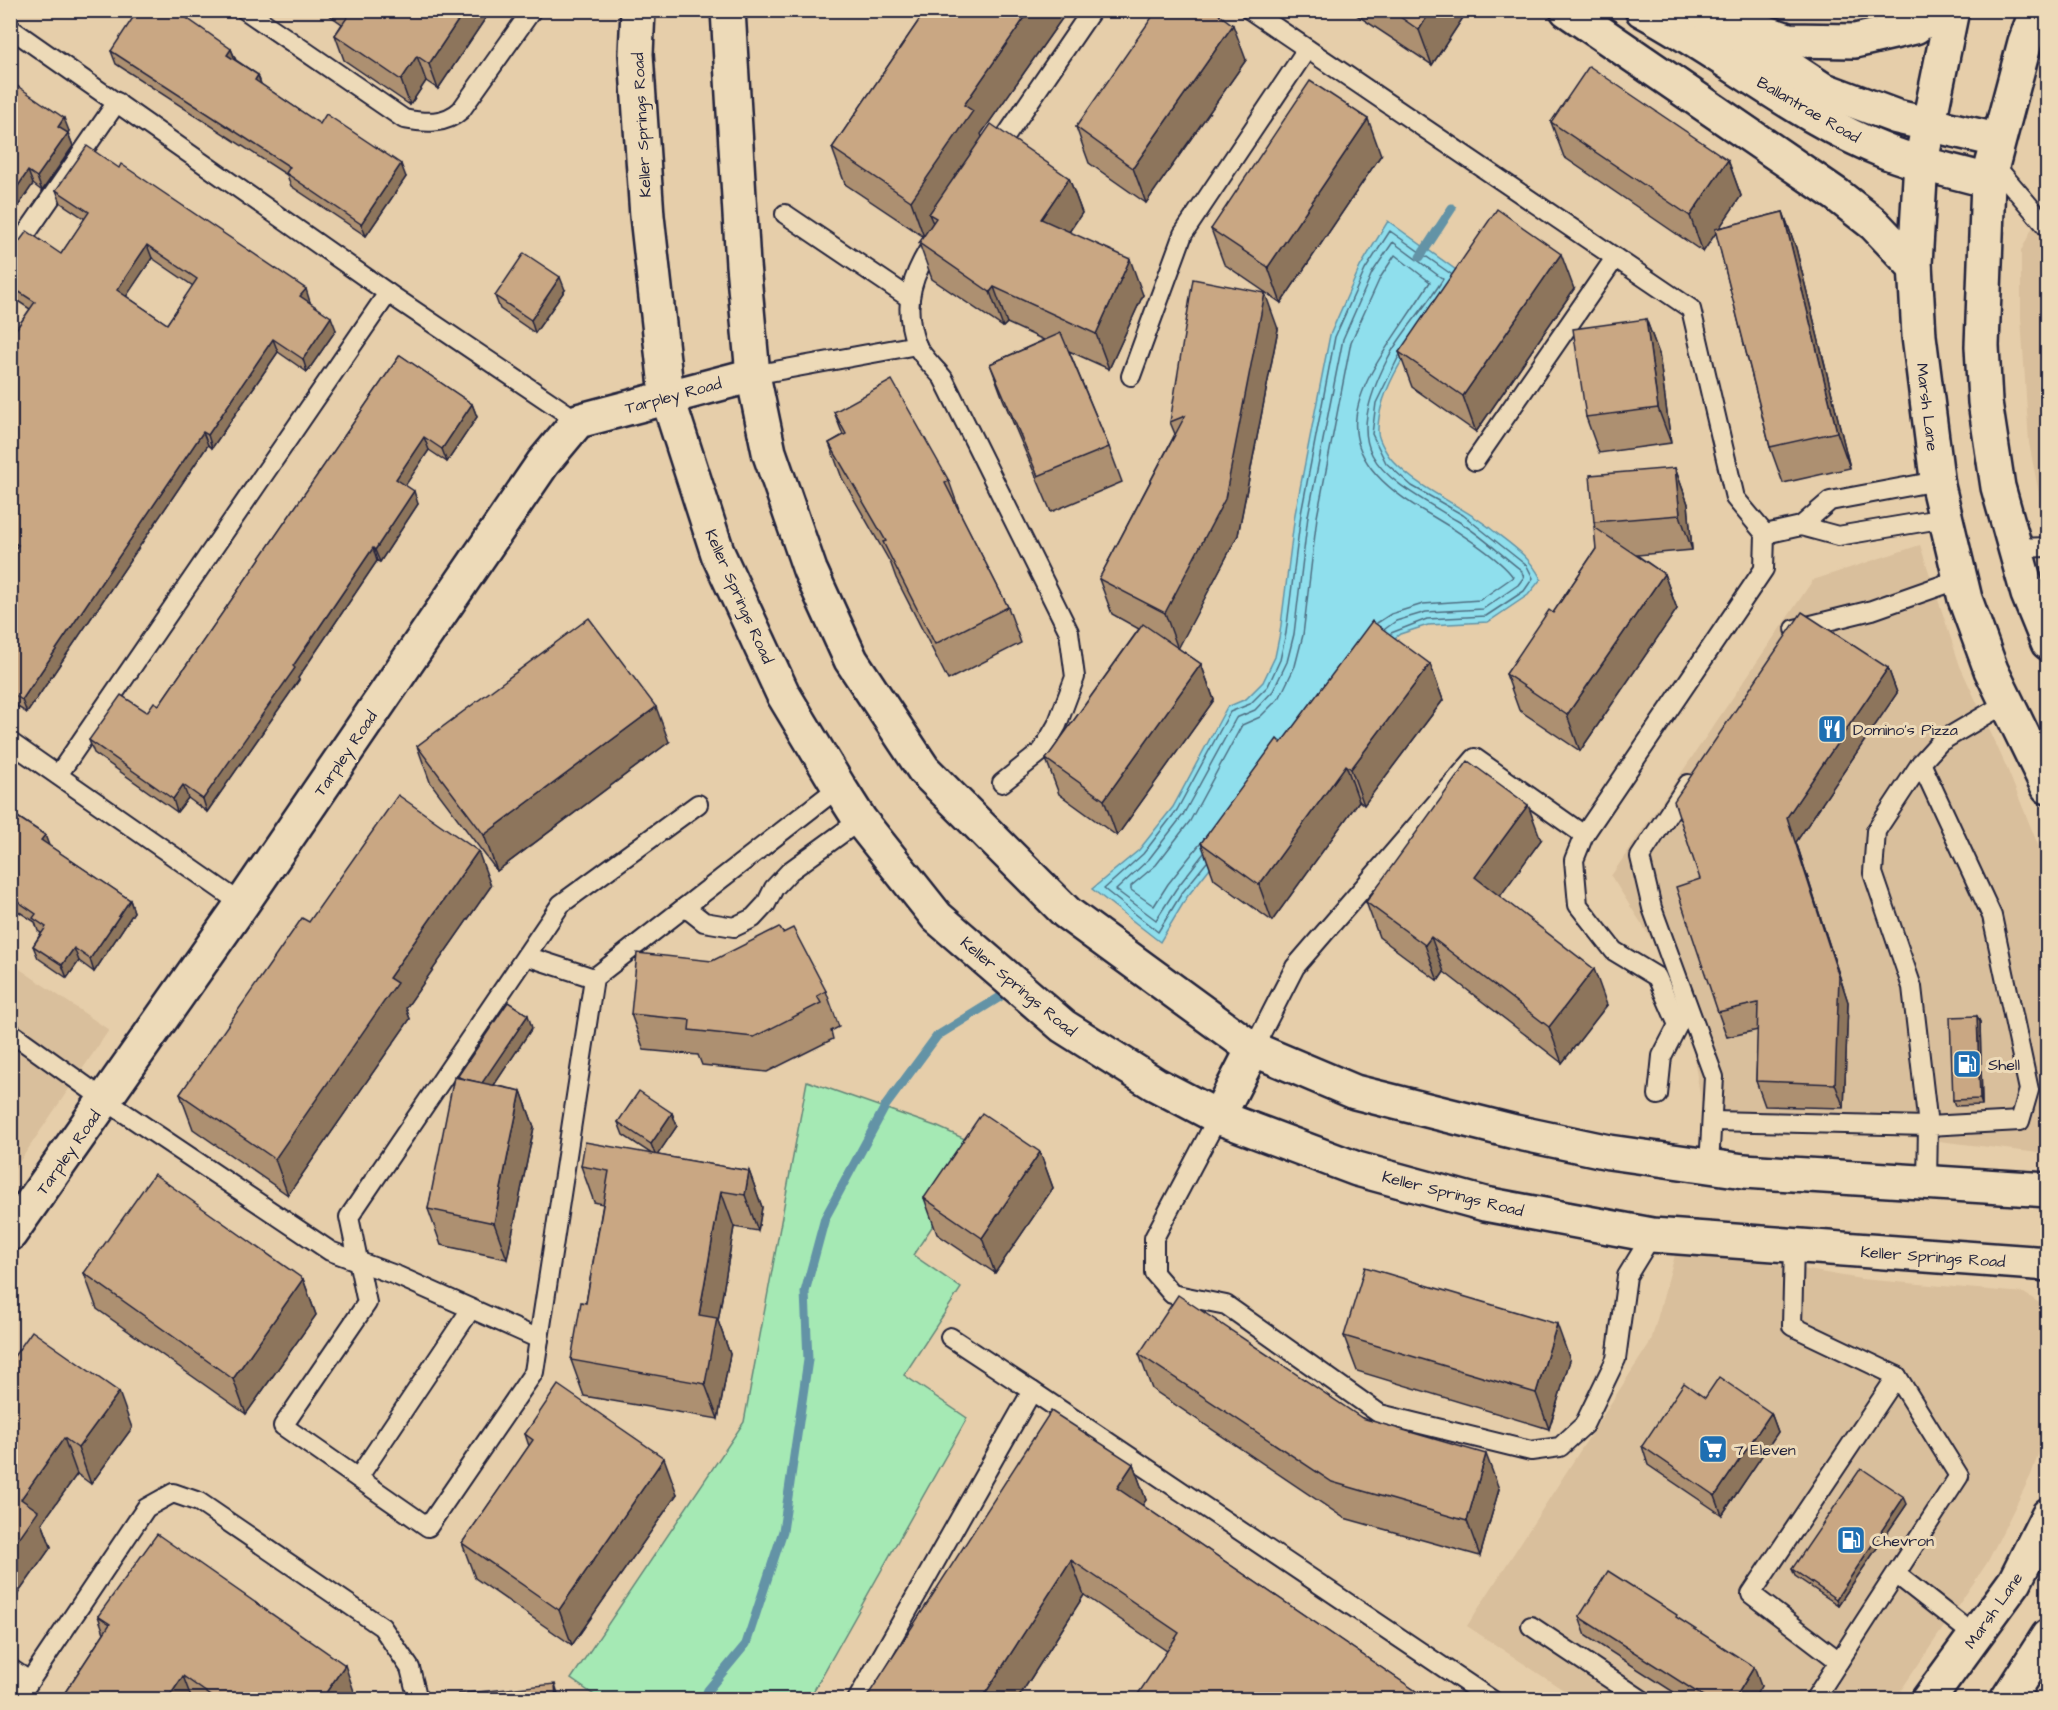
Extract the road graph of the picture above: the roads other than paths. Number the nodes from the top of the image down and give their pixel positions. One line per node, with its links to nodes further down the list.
1 (245, 10): 2 (lane)
2 (532, 10)
3 (638, 10): 31 (main road, Keller Springs Road)
4 (728, 10): 29 (main road)
5 (1092, 10): 19 (lane)
6 (1250, 10): 14 (lane)
7 (1567, 10): 25 (main road)
8 (1642, 10): 18 (main road, Ballantrae Road)
9 (1939, 10): 12 (main road)
10 (1952, 10): 16 (main road, Marsh Lane)
11 (2037, 10): 17 (main road)
12 (1704, 11): 16 (main road, Ballantrae Road)
13 (10, 28): 15 (lane)
14 (1307, 49): 24 (lane); 30 (lane)
15 (117, 102): 23 (lane); 26 (lane)
16 (1928, 124): 17 (main road, Ballantrae Road); 18 (main road, Marsh Lane)
17 (1993, 161): 18 (main road, Ballantrae Road); 22 (lane); 39 (main road)
18 (1921, 162): 25 (main road, Marsh Lane)
19 (980, 174)
20 (785, 214): 27 (lane)
21 (947, 222): 27 (lane)
22 (2048, 228)
23 (10, 257)
24 (1616, 258): 33 (lane); 37 (lane)
25 (1915, 267): 34 (main road, Marsh Lane)
26 (388, 293): 32 (lane); 47 (lane)
27 (908, 297): 28 (lane)
28 (916, 345): 29 (lane); 48 (lane)
29 (753, 375): 31 (main road, Tarpley Road); 59 (main road)
30 (1131, 376)
31 (667, 396): 32 (main road, Tarpley Road); 49 (main road, Keller Springs Road)
32 (578, 421): 54 (main road, Tarpley Road)
33 (1475, 461)
34 (1937, 481): 35 (main road, Marsh Lane); 36 (lane)
35 (1946, 518): 36 (lane); 40 (main road, Marsh Lane)
36 (1801, 526): 37 (lane)
37 (1765, 534): 53 (lane)
38 (2048, 547): 39 (lane)
39 (2014, 548): 42 (main road)
40 (1960, 579): 41 (lane); 43 (main road, Marsh Lane)
41 (1784, 640)
42 (2048, 643)
43 (2026, 718): 45 (lane); 50 (main road, Marsh Lane)
44 (10, 742): 47 (lane)
45 (1921, 763): 64 (lane); 64 (lane)
46 (1699, 768): 63 (lane)
47 (58, 775): 54 (lane)
48 (1002, 783)
49 (839, 787): 52 (main road, Keller Springs Road); 55 (lane)
50 (2048, 787)
51 (698, 804): 56 (lane)
52 (860, 820): 55 (lane); 62 (main road, Keller Springs Road)
53 (1584, 835): 59 (lane); 60 (lane)
54 (242, 904): 61 (main road, Tarpley Road)
55 (685, 907): 57 (lane)
56 (526, 956): 57 (lane); 71 (lane)
57 (594, 978): 75 (lane)
58 (10, 1032): 61 (lane)
59 (1253, 1049): 62 (main road); 65 (main road)
60 (1658, 1095)
61 (105, 1100): 68 (main road, Tarpley Road); 71 (lane)
62 (1218, 1117): 69 (main road, Keller Springs Road); 69 (lane)
63 (1712, 1121): 64 (lane); 65 (lane)
64 (1928, 1126): 66 (lane)
65 (1709, 1166): 66 (main road)
66 (1927, 1182): 67 (main road)
67 (2048, 1190)
68 (10, 1234)
69 (1652, 1235): 70 (main road, Keller Springs Road)
70 (1794, 1246): 72 (main road, Keller Springs Road); 76 (lane)
71 (359, 1264): 73 (lane); 78 (lane)
72 (2048, 1264)
73 (471, 1309): 75 (lane); 78 (lane)
74 (950, 1337): 77 (lane)
75 (539, 1338): 78 (lane)
76 (1897, 1376): 80 (lane); 84 (lane)
77 (1032, 1391): 89 (lane); 90 (lane)
78 (358, 1478)
79 (2048, 1515): 82 (main road, Marsh Lane)
80 (1896, 1574): 82 (lane); 84 (lane)
81 (1531, 1626): 91 (lane)
82 (1976, 1637): 93 (main road, Marsh Lane)
83 (2045, 1647): 94 (main road)
84 (1839, 1661): 92 (lane)
85 (10, 1668): 86 (lane)
86 (29, 1681): 87 (lane); 88 (lane)
87 (17, 1700)
88 (418, 1700)
89 (857, 1700)
90 (1492, 1700)
91 (1642, 1700)
92 (1814, 1700)
93 (1928, 1700)
94 (2007, 1700)

